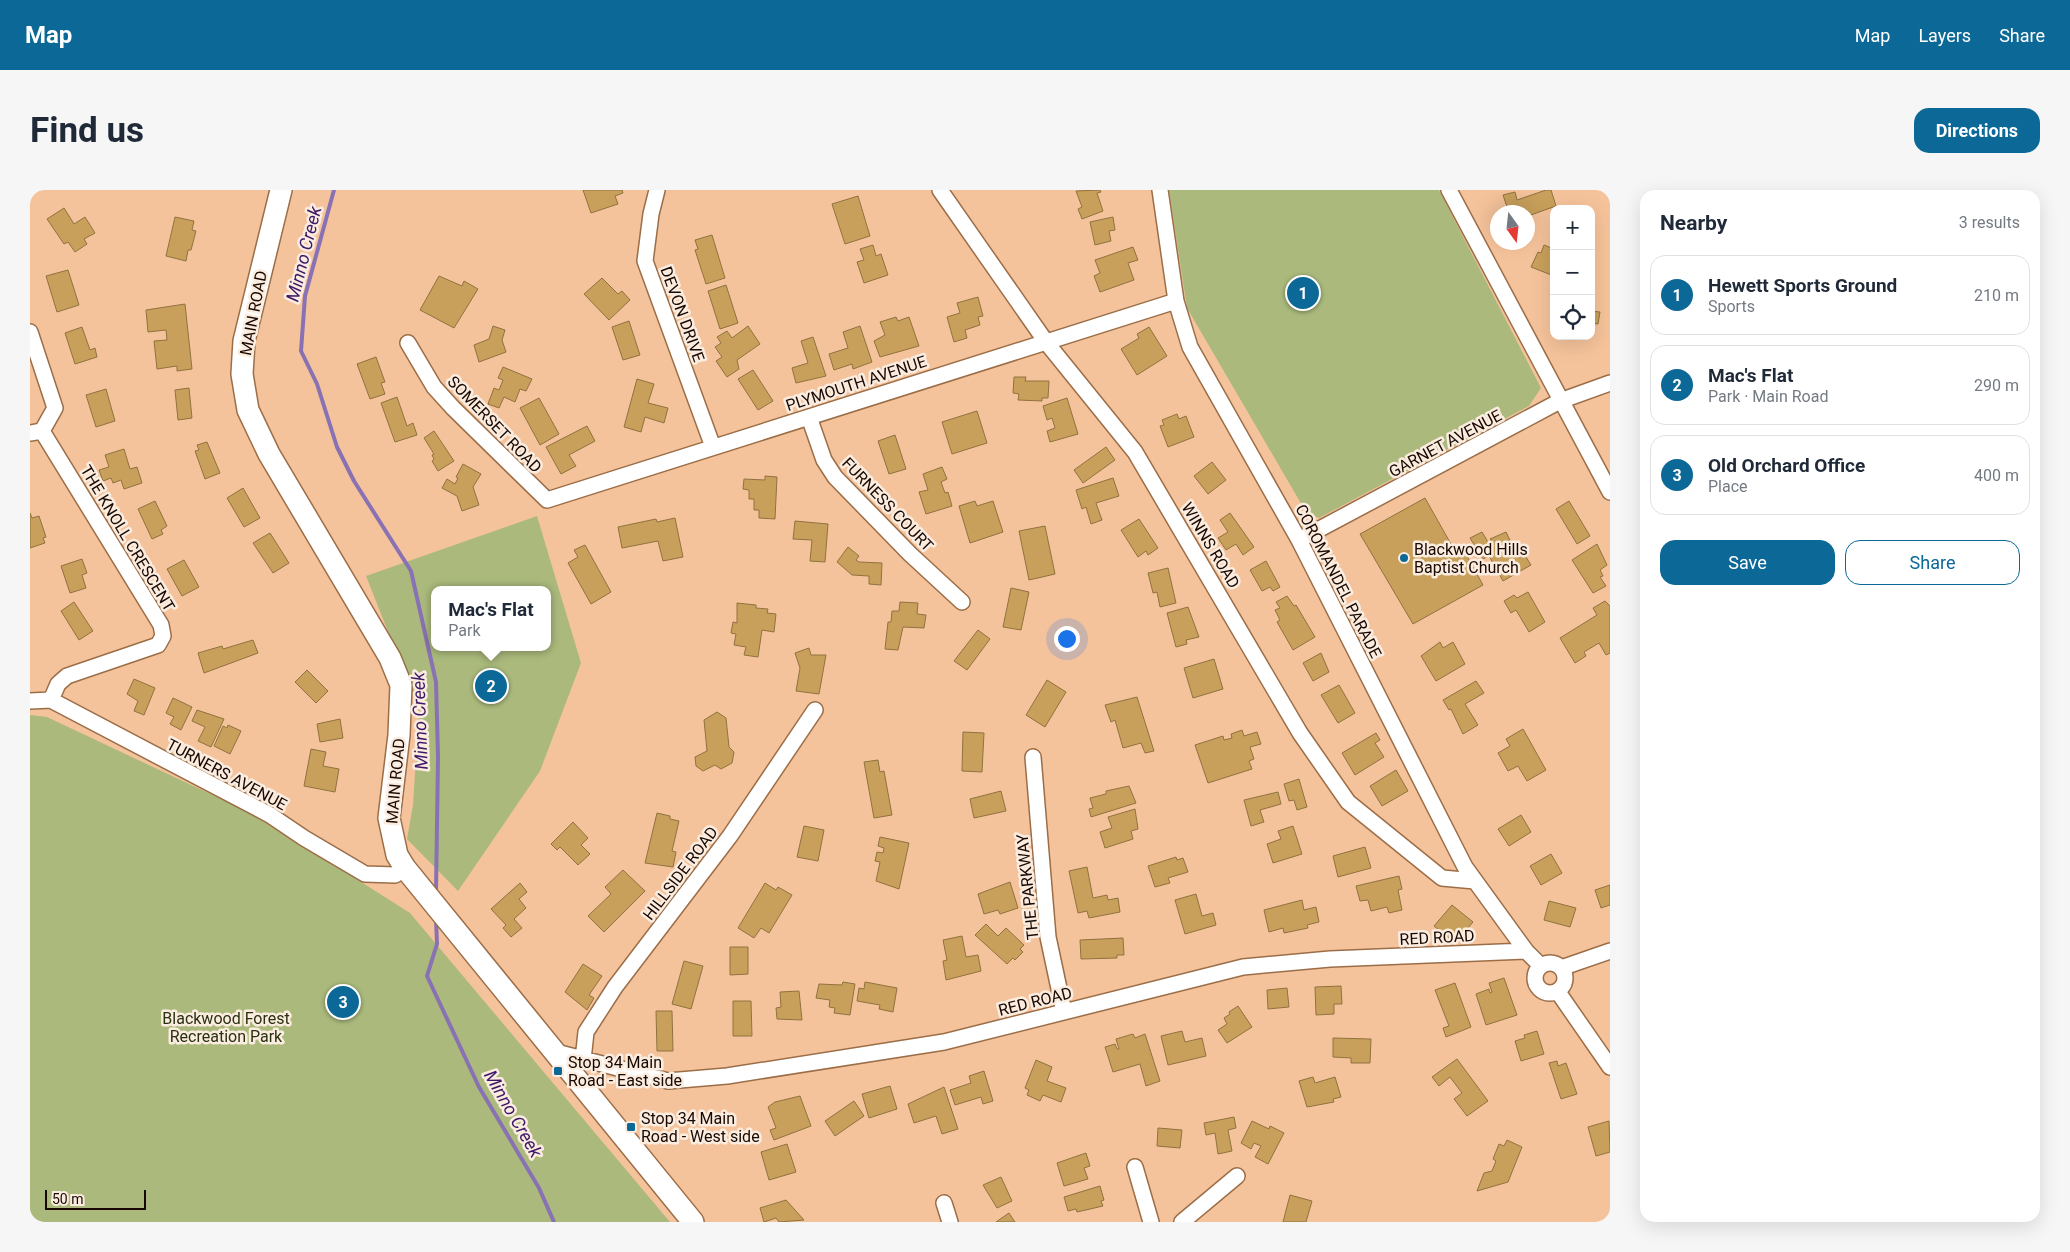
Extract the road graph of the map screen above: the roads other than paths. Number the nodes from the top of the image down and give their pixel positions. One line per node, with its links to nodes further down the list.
1 (281, 190): 24 (main road, MAIN ROAD)
2 (658, 190): 14 (street, DEVON DRIVE)
3 (940, 190): 8 (street, WINNS ROAD)
4 (1160, 190): 6 (street, COROMANDEL PARADE)
5 (1449, 190): 11 (street)
6 (1176, 300): 8 (street, PLYMOUTH AVENUE); 17 (street, COROMANDEL PARADE)
7 (30, 332): 13 (street)
8 (1046, 342): 12 (street, PLYMOUTH AVENUE); 25 (street, WINNS ROAD)
9 (408, 343): 16 (street, SOMERSET ROAD)
10 (1610, 383): 11 (street, GARNET AVENUE)
11 (1560, 401): 15 (street); 17 (street, GARNET AVENUE)
12 (809, 416): 14 (street, PLYMOUTH AVENUE); 18 (street, FURNESS COURT)
13 (36, 432): 19 (street, THE KNOLL CRESCENT)
14 (713, 447): 16 (street, PLYMOUTH AVENUE)
15 (1610, 492)
16 (547, 500)
17 (1299, 540): 23 (street, COROMANDEL PARADE)
18 (962, 602)
19 (51, 700): 20 (street); 24 (street, TURNERS AVENUE)
20 (30, 701)
21 (814, 710): 34 (street, HILLSIDE ROAD)
22 (1032, 757): 32 (street, THE PARKWAY)
23 (1465, 867): 25 (street); 26 (street, COROMANDEL PARADE)
24 (405, 868): 33 (main road, MAIN ROAD)
25 (1454, 880): 26 (street, WINNS ROAD)
26 (1475, 881): 27 (street, COROMANDEL PARADE)
27 (1526, 951): 29 (street, COROMANDEL PARADE); 32 (street, RED ROAD)
28 (1610, 951): 30 (street)
29 (1541, 966): 30 (street); 31 (street)
30 (1561, 968): 31 (street)
31 (1558, 992): 35 (street)
32 (1064, 1012): 34 (street, RED ROAD)
33 (556, 1052): 34 (street, RED ROAD); 39 (main road, MAIN ROAD)
34 (583, 1060)
35 (1610, 1067)
36 (1135, 1167): 41 (street)
37 (1237, 1176): 42 (street)
38 (944, 1203): 40 (street)
39 (693, 1222)
40 (950, 1222)
41 (1151, 1222)
42 (1182, 1222)

